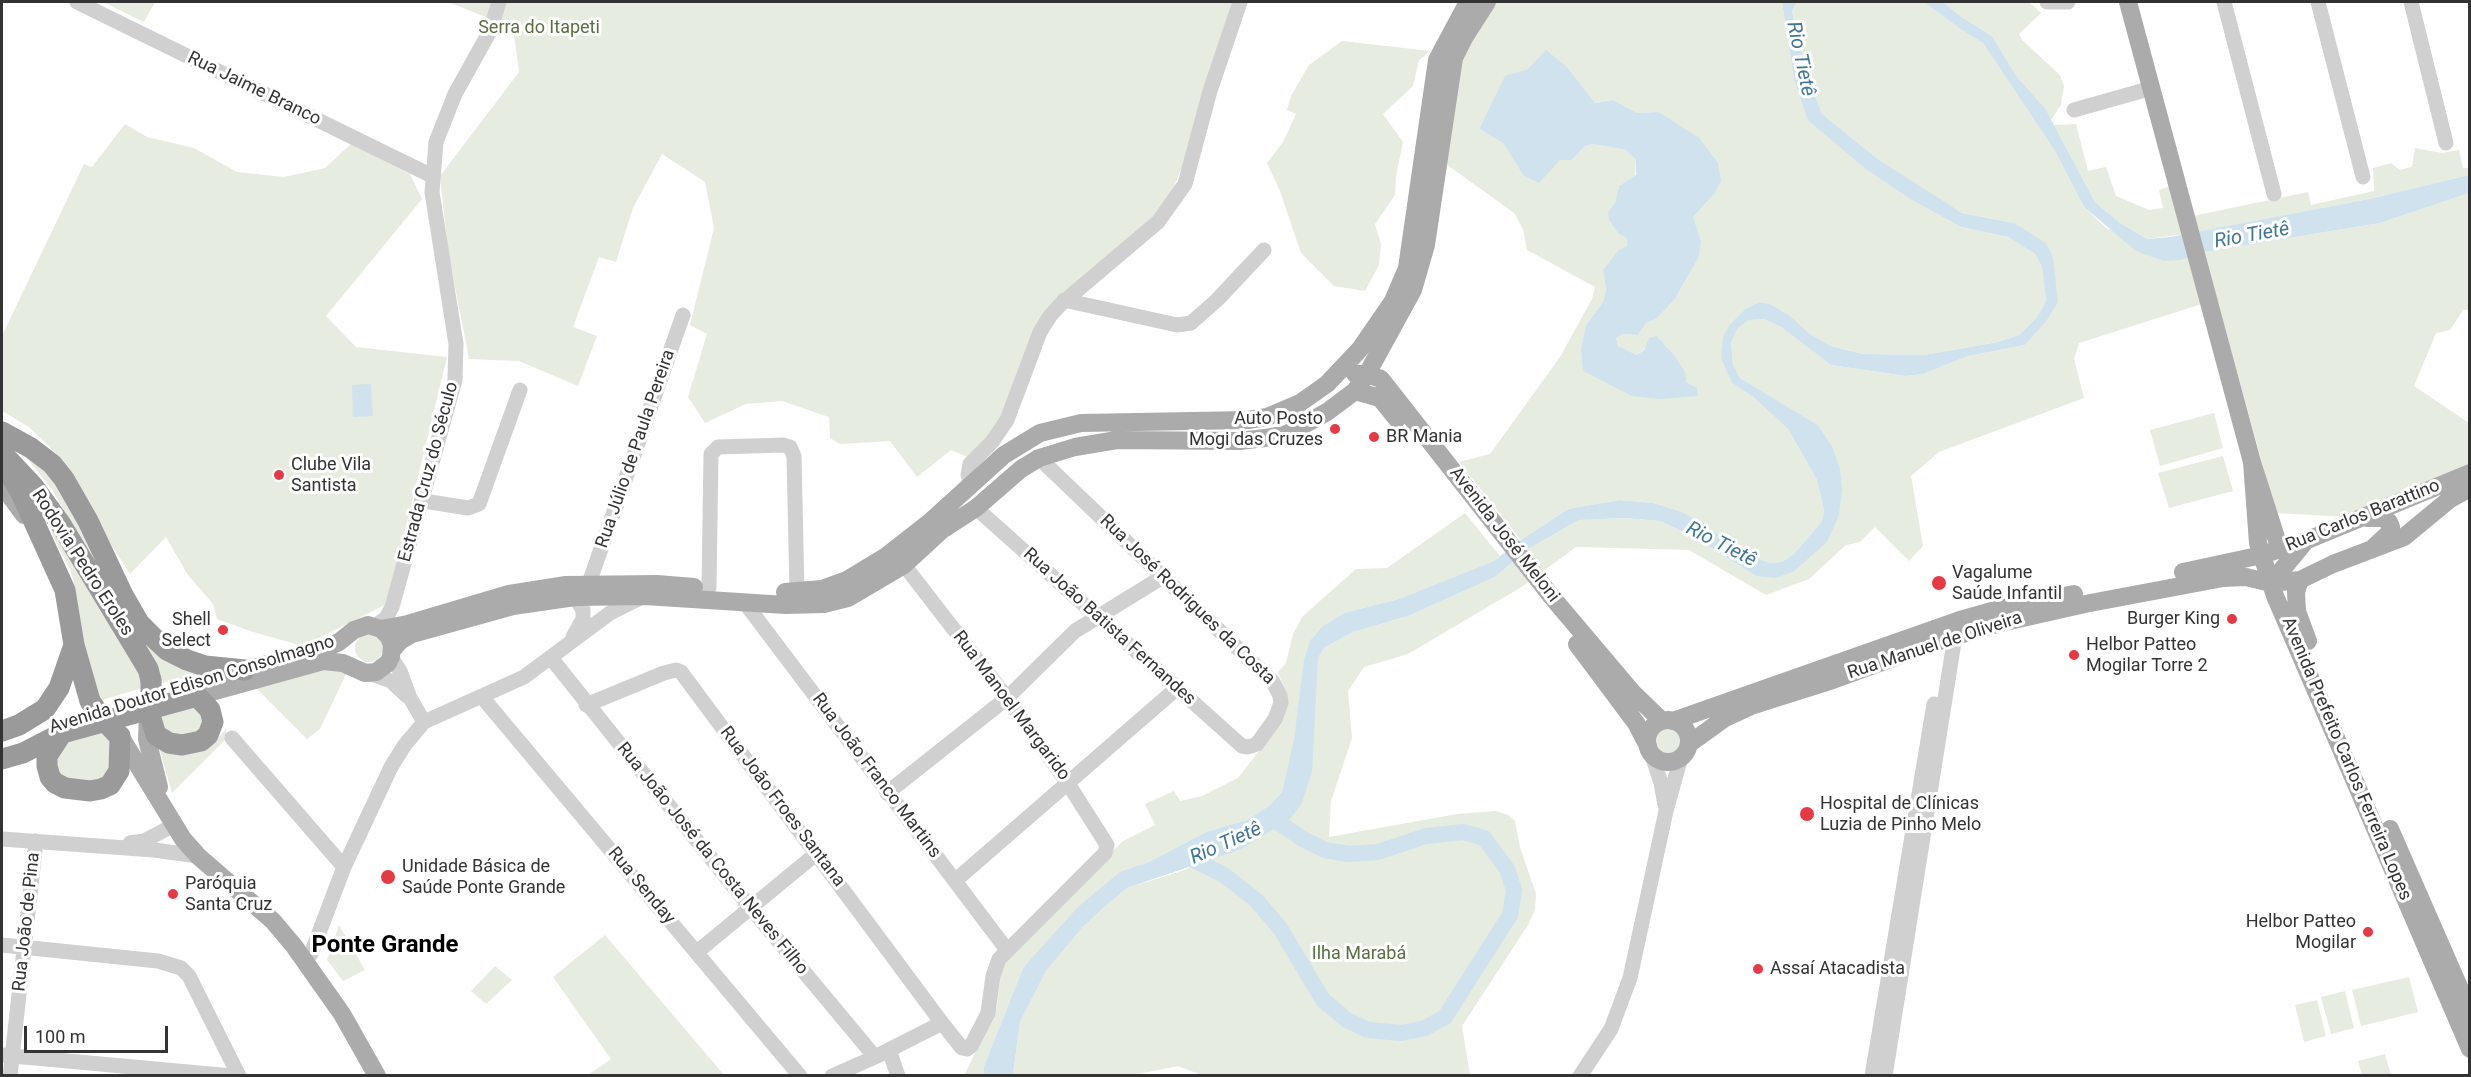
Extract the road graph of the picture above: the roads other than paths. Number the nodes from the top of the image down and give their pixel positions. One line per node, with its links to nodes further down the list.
1 (77, 2): 15 (street, Rua Jaime Branco)
2 (499, 2): 15 (street, Estrada Cruz do Século)
3 (1240, 2): 19 (street)
4 (1468, 2): 22 (main road, Avenida Doutor Edison Consolmagno)
5 (1487, 2): 21 (main road)
6 (2047, 2): 7 (street)
7 (2068, 2)
8 (2128, 2): 12 (main road, Avenida Prefeito Carlos Ferreira Lopes)
9 (2224, 2): 17 (street)
10 (2318, 2): 16 (street)
11 (2411, 2): 14 (street)
12 (2152, 88): 13 (street); 43 (main road, Avenida Prefeito Carlos Ferreira Lopes)
13 (2074, 110)
14 (2446, 143)
15 (432, 176): 35 (street, Estrada Cruz do Século)
16 (2362, 177)
17 (2274, 194)
18 (1264, 250): 19 (street)
19 (1065, 300): 32 (street)
20 (683, 315): 47 (street, Rua Júlio de Paula Pereira)
21 (1367, 374): 22 (main road); 24 (main road); 39 (main road, Avenida José Meloni)
22 (1336, 375): 32 (main road, Avenida Doutor Edison Consolmagno)
23 (520, 390): 35 (street)
24 (1355, 391): 29 (main road); 39 (main road, Avenida José Meloni)
25 (2, 424): 27 (main road)
26 (2, 432): 27 (highway)
27 (31, 448): 64 (highway)
28 (2, 453): 38 (highway, Rodovia Pedro Eroles)
29 (1040, 458): 36 (main road); 45 (street, Rua José Rodrigues da Costa)
30 (2, 464): 42 (highway, Rodovia Pedro Eroles)
31 (2469, 473): 37 (main road, Rua Carlos Barattino)
32 (972, 484): 50 (main road, Avenida Doutor Edison Consolmagno)
33 (2, 485): 42 (main road)
34 (2469, 488): 41 (main road, Rua Carlos Barattino)
35 (423, 501): 57 (street, Estrada Cruz do Século)
36 (976, 508): 44 (main road); 55 (street, Rua João Batista Fernandes)
37 (2364, 518): 40 (main road, Rua Carlos Barattino); 41 (main road)
38 (60, 523): 56 (highway); 72 (highway, Rodovia Pedro Eroles, bridge)
39 (1495, 532): 53 (main road, Avenida José Meloni)
40 (2305, 542): 43 (main road, Rua Carlos Barattino); 48 (main road)
41 (2370, 550): 46 (main road, Rua Carlos Barattino)
42 (48, 553): 56 (highway, Rodovia Pedro Eroles)
43 (2265, 554): 48 (main road, Avenida Prefeito Carlos Ferreira Lopes); 73 (main road, Rua Manuel de Oliveira)
44 (904, 565): 54 (main road); 70 (street, Rua Manoel Margarido)
45 (1164, 576): 55 (street); 79 (street, Rua José Rodrigues da Costa)
46 (2300, 580): 48 (main road, Rua Manuel de Oliveira); 101 (main road, Avenida Prefeito Carlos Ferreira Lopes)
47 (589, 583): 49 (main road, Avenida Doutor Edison Consolmagno); 57 (main road, Avenida Doutor Edison Consolmagno)
48 (2271, 583): 59 (main road, Rua Manuel de Oliveira); 103 (main road, Avenida Prefeito Carlos Ferreira Lopes)
49 (709, 588): 50 (main road, Avenida Doutor Edison Consolmagno); 50 (street)
50 (797, 592)
51 (645, 596): 52 (main road); 54 (main road); 60 (street)
52 (575, 597): 60 (street); 62 (main road)
53 (1547, 598): 73 (main road, Avenida José Meloni); 81 (main road, Avenida José Meloni)
54 (745, 603): 85 (street, Rua João Franco Martins)
55 (1095, 617): 66 (street, Rua João Batista Fernandes); 70 (street)
56 (72, 622): 61 (highway, Rodovia Pedro Eroles)
57 (378, 627): 58 (main road, Avenida Doutor Edison Consolmagno); 62 (main road, Avenida Doutor Edison Consolmagno)
58 (349, 635): 64 (main road, Avenida Doutor Edison Consolmagno); 65 (main road, Avenida Doutor Edison Consolmagno)
59 (1950, 638): 82 (main road, Rua Manuel de Oliveira); 115 (street); 116 (street)
60 (569, 644): 63 (street)
61 (74, 645): 75 (highway); 77 (highway, Rodovia Pedro Eroles, bridge)
62 (392, 653): 65 (main road); 69 (street, Avenida Doutor Edison Consolmagno)
63 (551, 658): 68 (street); 71 (street, Rua João José da Costa Neves Filho)
64 (245, 670): 80 (highway, Avenida Doutor Edison Consolmagno)
65 (361, 671): 67 (main road, Avenida Doutor Edison Consolmagno); 69 (street, Avenida Doutor Edison Consolmagno)
66 (1176, 689): 79 (street, Rua João Batista Fernandes); 84 (street)
67 (197, 696): 72 (highway); 76 (highway, Avenida Doutor Edison Consolmagno)
68 (482, 697): 74 (street); 99 (street, Rua Senday)
69 (410, 698): 74 (street, Avenida Doutor Edison Consolmagno)
70 (1007, 698): 84 (street, Rua Manoel Margarido); 85 (street)
71 (586, 705): 91 (street, Rua João Froes Santana); 95 (street, Rua João José da Costa Neves Filho)
72 (148, 714): 87 (main road)
73 (1668, 721): 81 (main road); 82 (main road)
74 (423, 722): 93 (street)
75 (2, 731)
76 (62, 733): 77 (highway); 83 (highway, Avenida Doutor Edison Consolmagno)
77 (118, 735): 87 (main road)
78 (232, 738): 93 (street)
79 (1242, 746)
80 (2, 747)
81 (1649, 749): 82 (main road); 86 (street, Avenida José Meloni)
82 (1685, 751): 86 (street, Avenida José Meloni)
83 (2, 759)
84 (1067, 782): 94 (street); 98 (street, Rua Manoel Margarido)
85 (887, 792): 94 (street, Rua João Franco Martins)
86 (1666, 811): 114 (street, Avenida José Meloni)
87 (174, 825): 90 (street); 92 (main road)
88 (2, 838): 89 (street)
89 (36, 840): 90 (street); 97 (street, Rua João de Pina)
90 (87, 844): 92 (street)
91 (817, 853): 95 (street); 102 (street, Rua João Froes Santana)
92 (198, 856): 100 (main road)
93 (344, 867): 100 (street)
94 (956, 880): 98 (street, Rua João Franco Martins)
95 (750, 907): 99 (street); 106 (street, Rua João José da Costa Neves Filho)
96 (2, 945): 97 (street)
97 (24, 947): 105 (street, Rua João de Pina); 109 (street)
98 (1007, 950): 102 (street, Rua João Froes Santana)
99 (697, 952): 111 (street, Rua Senday)
100 (307, 957): 110 (main road)
101 (2469, 1012)
102 (942, 1023): 104 (street)
103 (2469, 1049)
104 (889, 1050): 106 (street); 113 (street)
105 (7, 1056): 107 (street, Rua João de Pina); 108 (street)
106 (875, 1057): 112 (street)
107 (10, 1076)
108 (232, 1076)
109 (239, 1076)
110 (376, 1076)
111 (800, 1076)
112 (832, 1076)
113 (898, 1076)
114 (1580, 1076)
115 (1872, 1076)
116 (1885, 1076)

